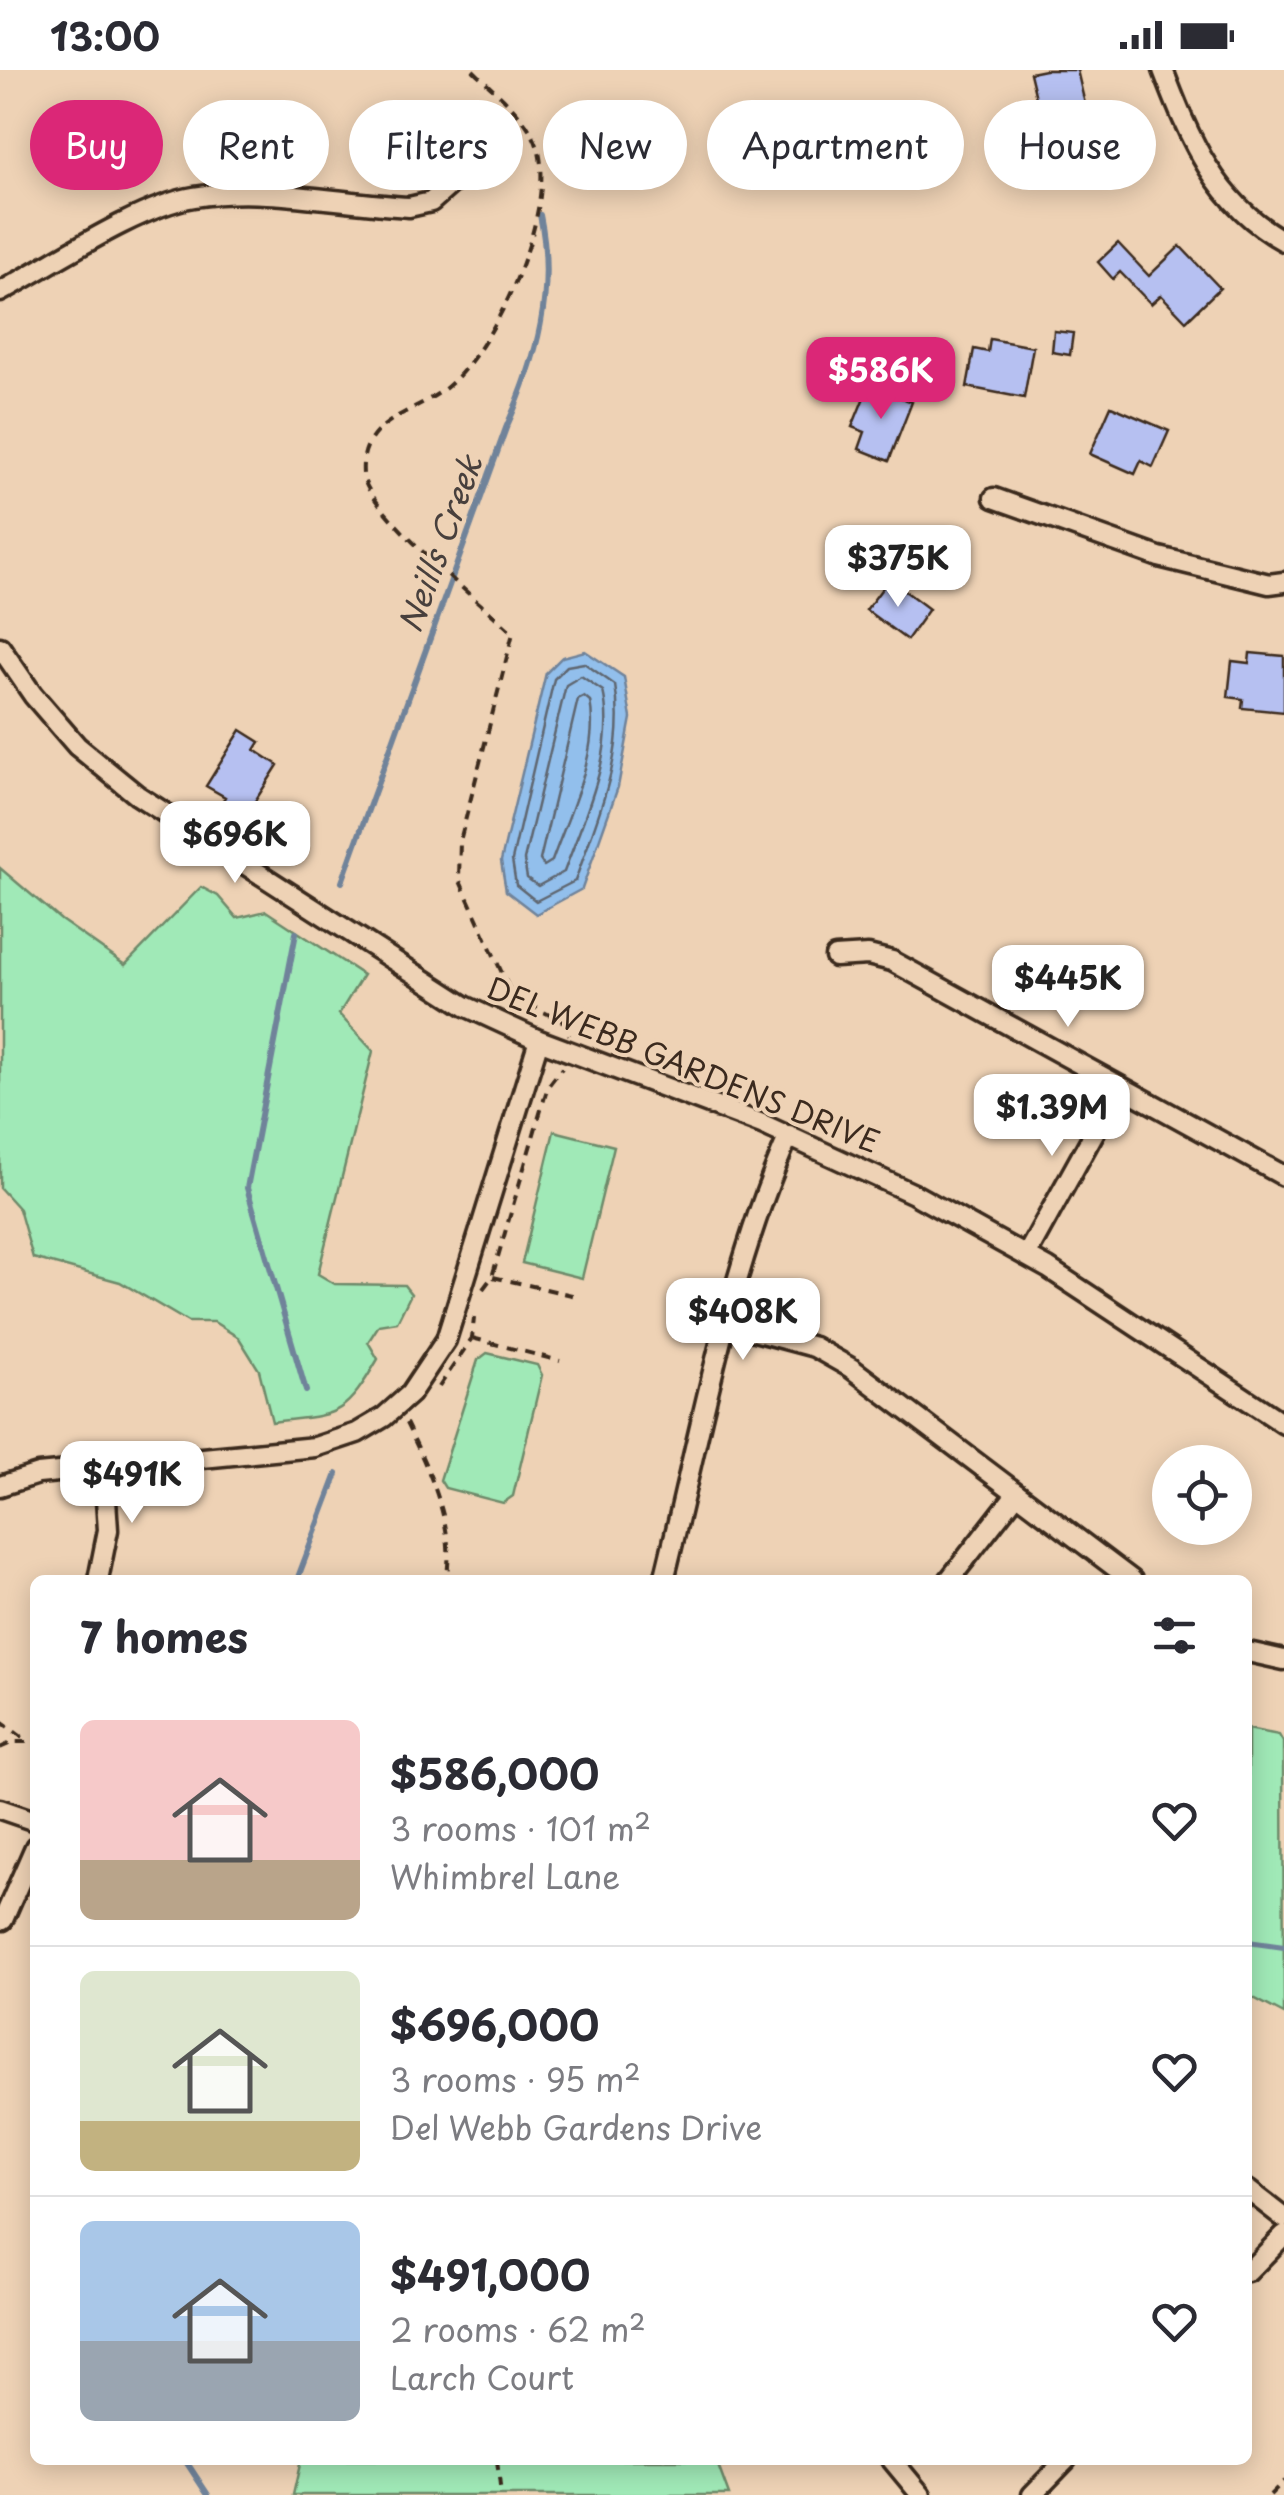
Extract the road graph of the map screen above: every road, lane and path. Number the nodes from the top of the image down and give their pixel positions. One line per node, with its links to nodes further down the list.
1 (473, 70): 10 (path)
2 (1163, 70): 4 (street)
3 (445, 190): 5 (street)
4 (1284, 241)
5 (0, 292)
6 (994, 498): 7 (street)
7 (1284, 582)
8 (0, 647): 11 (street, DEL WEBB GARDENS DRIVE)
9 (835, 957): 13 (street)
10 (568, 1036)
11 (540, 1040): 14 (street, DEL WEBB GARDENS DRIVE); 27 (street)
12 (562, 1065): 17 (path)
13 (1120, 1086): 15 (street); 16 (street)
14 (789, 1136): 16 (street, DEL WEBB GARDENS DRIVE); 21 (street)
15 (1284, 1176)
16 (1026, 1256): 26 (street, DEL WEBB GARDENS DRIVE)
17 (492, 1277): 18 (path); 19 (path)
18 (484, 1287)
19 (576, 1296)
20 (473, 1322): 22 (path)
21 (728, 1324): 29 (street); 32 (street)
22 (472, 1338): 23 (path); 24 (path)
23 (560, 1361)
24 (434, 1392)
25 (415, 1412): 31 (path)
26 (1284, 1424)
27 (104, 1469): 28 (street); 30 (street)
28 (0, 1486)
29 (1017, 1492): 33 (street); 34 (street)
30 (99, 1575)
31 (446, 1575)
32 (665, 1575)
33 (953, 1575)
34 (1125, 1575)
35 (1252, 1653): 36 (street)
36 (1284, 1660)
37 (0, 1720): 38 (path)
38 (26, 1740): 39 (path); 40 (path)
39 (30, 1741)
40 (0, 1748)
41 (0, 1809): 42 (street)
42 (30, 1819)
43 (30, 1858): 44 (street)
44 (3, 1920)
45 (1252, 2193): 46 (street)
46 (1284, 2218)
47 (1284, 2235): 48 (street)
48 (1252, 2268)
49 (497, 2465): 53 (path)
50 (896, 2465): 54 (street)
51 (1061, 2465): 55 (street)
52 (1284, 2481): 56 (path)
53 (500, 2495)
54 (922, 2495)
55 (1032, 2495)
56 (1270, 2495)

